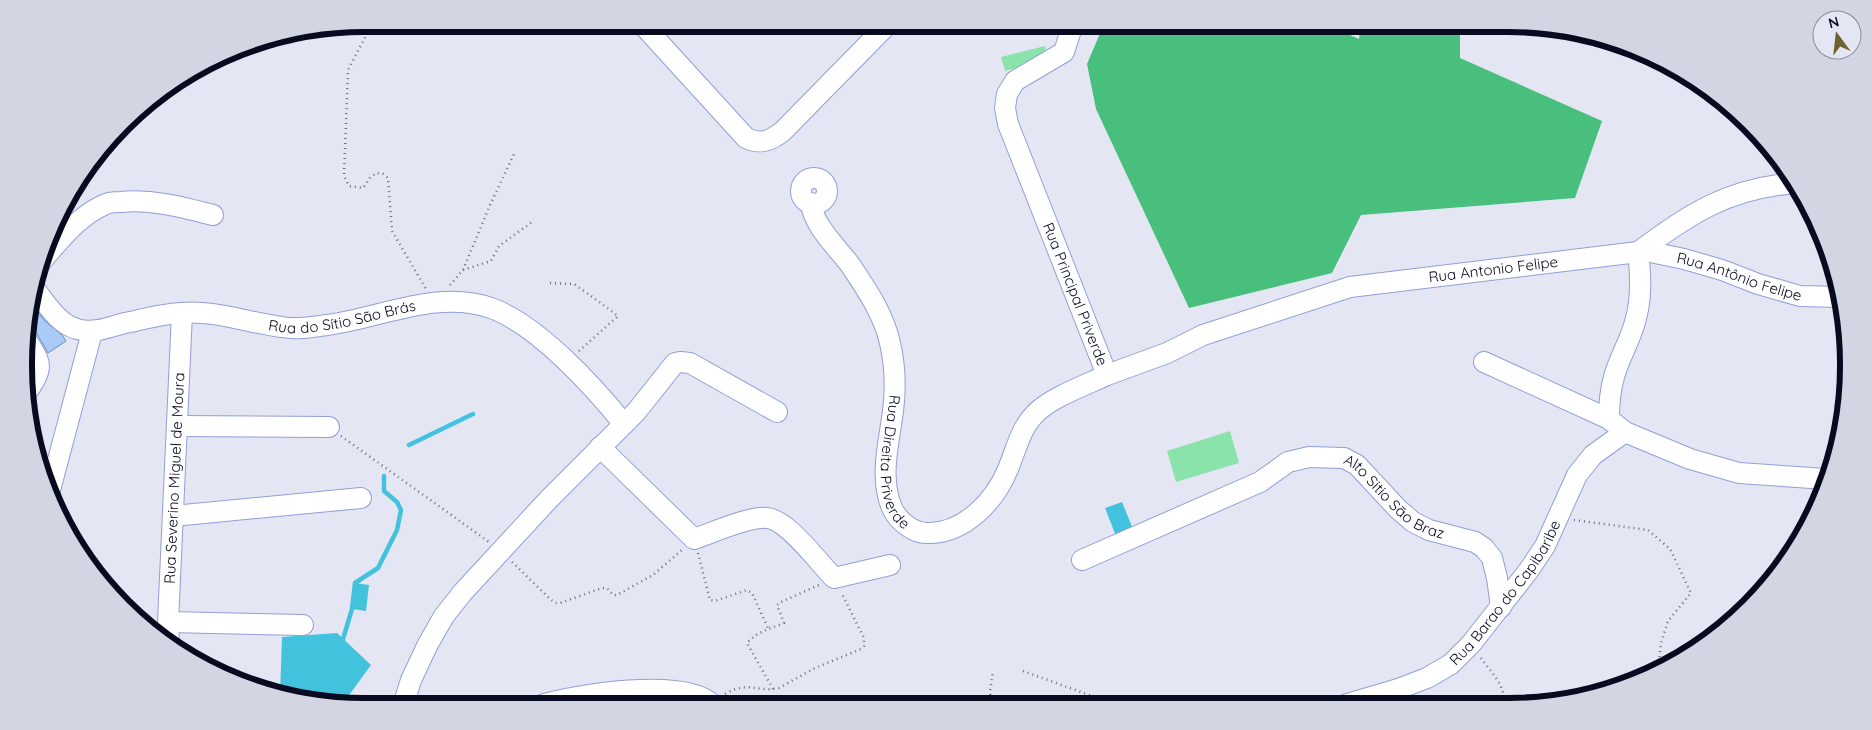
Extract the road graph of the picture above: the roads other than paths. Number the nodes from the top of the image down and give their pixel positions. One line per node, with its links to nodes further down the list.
1 (649, 32): 2 (street)
2 (876, 32)
3 (1070, 32): 16 (street, Rua Principal Priverde)
4 (1785, 184): 8 (street)
5 (811, 203): 16 (street, Rua Direita Priverde)
6 (213, 215): 7 (street)
7 (55, 246)
8 (1640, 251): 9 (street, Rua Antonio Felipe); 11 (street, Rua Antônio Felipe); 19 (street)
9 (1350, 287): 16 (street, Rua Principal Priverde)
10 (40, 295): 13 (street, Rua do Sítio São Brás)
11 (1832, 297)
12 (182, 313): 13 (street, Rua do Sítio São Brás); 20 (street, Rua do Sítio São Brás); 21 (street, Rua Severino Miguel de Moura)
13 (92, 332): 25 (street)
14 (33, 351): 17 (street)
15 (1484, 362): 19 (street)
16 (1107, 375)
17 (33, 383)
18 (777, 412): 20 (street)
19 (1609, 419): 23 (street)
20 (624, 424): 24 (street)
21 (177, 426): 22 (street); 28 (street, Rua Severino Miguel de Moura)
22 (329, 427)
23 (1625, 432): 26 (street); 31 (street, Rua Barao do Capibaribe)
24 (600, 447): 30 (street); 35 (street)
25 (53, 479)
26 (1819, 479)
27 (361, 498): 28 (street)
28 (173, 516): 32 (street, Rua Severino Miguel de Moura)
29 (1082, 560): 31 (street, Alto Sitio São Braz)
30 (890, 564)
31 (1501, 607): 38 (street, Rua Barao do Capibaribe)
32 (168, 622): 33 (street); 34 (street, Rua Severino Miguel de Moura)
33 (303, 625)
34 (169, 633)
35 (406, 698)
36 (573, 698): 37 (street)
37 (699, 698)
38 (1367, 698)

